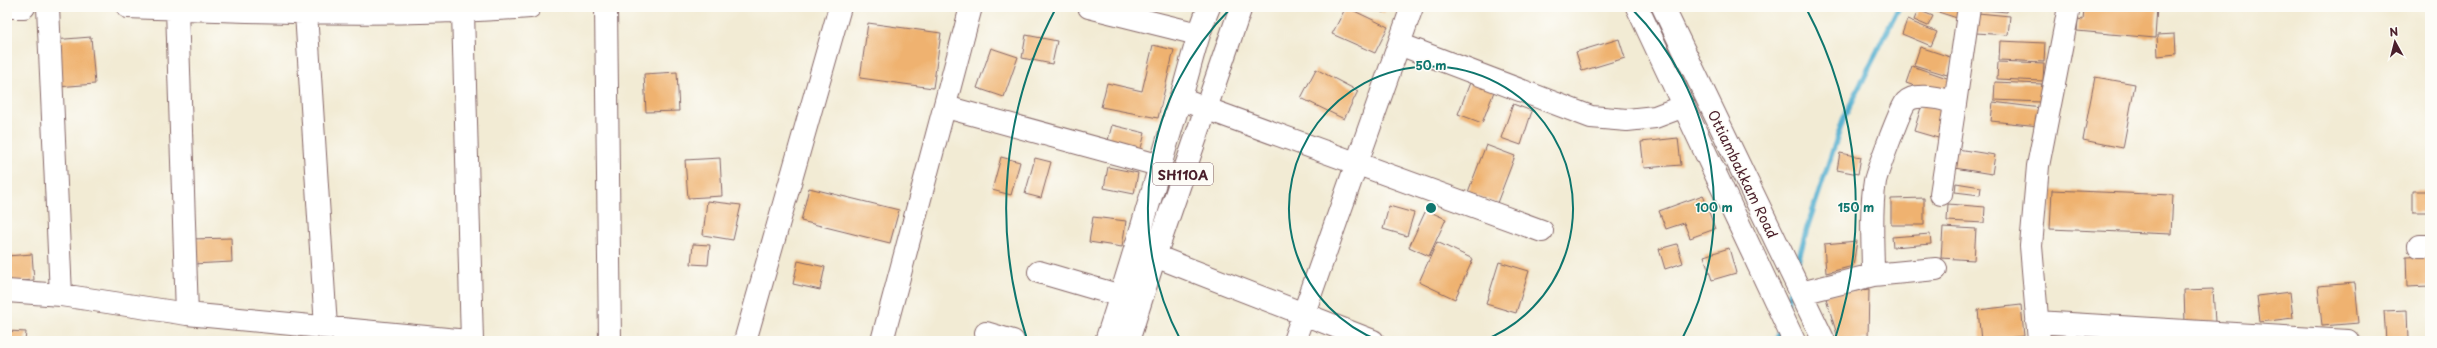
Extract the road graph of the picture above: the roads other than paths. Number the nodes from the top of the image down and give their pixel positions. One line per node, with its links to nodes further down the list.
1 (24, 7): 16 (street)
2 (48, 7): 37 (street)
3 (128, 7): 17 (street)
4 (530, 7): 18 (street)
5 (606, 7): 49 (street)
6 (840, 7): 50 (street)
7 (971, 7): 25 (street)
8 (1089, 7): 20 (street)
9 (1209, 7): 20 (street, SH110A)
10 (1241, 7): 26 (street, SH110A)
11 (1412, 7): 21 (street)
12 (1637, 7): 24 (street, Ottiambakkam Road)
13 (1663, 7): 36 (street, Ottiambakkam Road)
14 (1969, 7): 23 (street)
15 (2069, 7): 42 (street)
16 (7, 8)
17 (177, 9): 19 (street); 40 (street)
18 (463, 12): 19 (street); 48 (street)
19 (306, 13): 41 (street)
20 (1198, 34): 22 (street, SH110A)
21 (1399, 44): 24 (street); 27 (street)
22 (1180, 99): 26 (street); 28 (street, SH110A)
23 (1955, 104): 29 (street); 34 (street)
24 (1684, 106): 45 (street, Ottiambakkam Road)
25 (946, 107): 28 (street); 51 (street)
26 (1207, 109): 27 (street); 31 (street, SH110A)
27 (1356, 164): 30 (street); 39 (street)
28 (1158, 165): 38 (street, SH110A)
29 (1941, 194)
30 (1542, 232)
31 (1155, 256): 39 (street); 54 (street, SH110A)
32 (1936, 269): 34 (street)
33 (1039, 272): 38 (street)
34 (1873, 275): 36 (street)
35 (7, 290): 37 (street)
36 (1800, 290): 57 (street, Ottiambakkam Road)
37 (61, 295): 40 (street)
38 (1121, 296): 53 (street, SH110A)
39 (1304, 312): 55 (street); 56 (street)
40 (187, 314): 43 (street)
41 (326, 327): 43 (street); 47 (street)
42 (2038, 331): 46 (street)
43 (300, 333)
44 (986, 333): 52 (street)
45 (1794, 339)
46 (2314, 339): 58 (street)
47 (468, 341)
48 (472, 341)
49 (610, 341)
50 (744, 341)
51 (882, 341)
52 (1013, 341)
53 (1106, 341)
54 (1128, 341)
55 (1294, 341)
56 (1374, 341)
57 (1824, 341)
58 (2348, 341)

